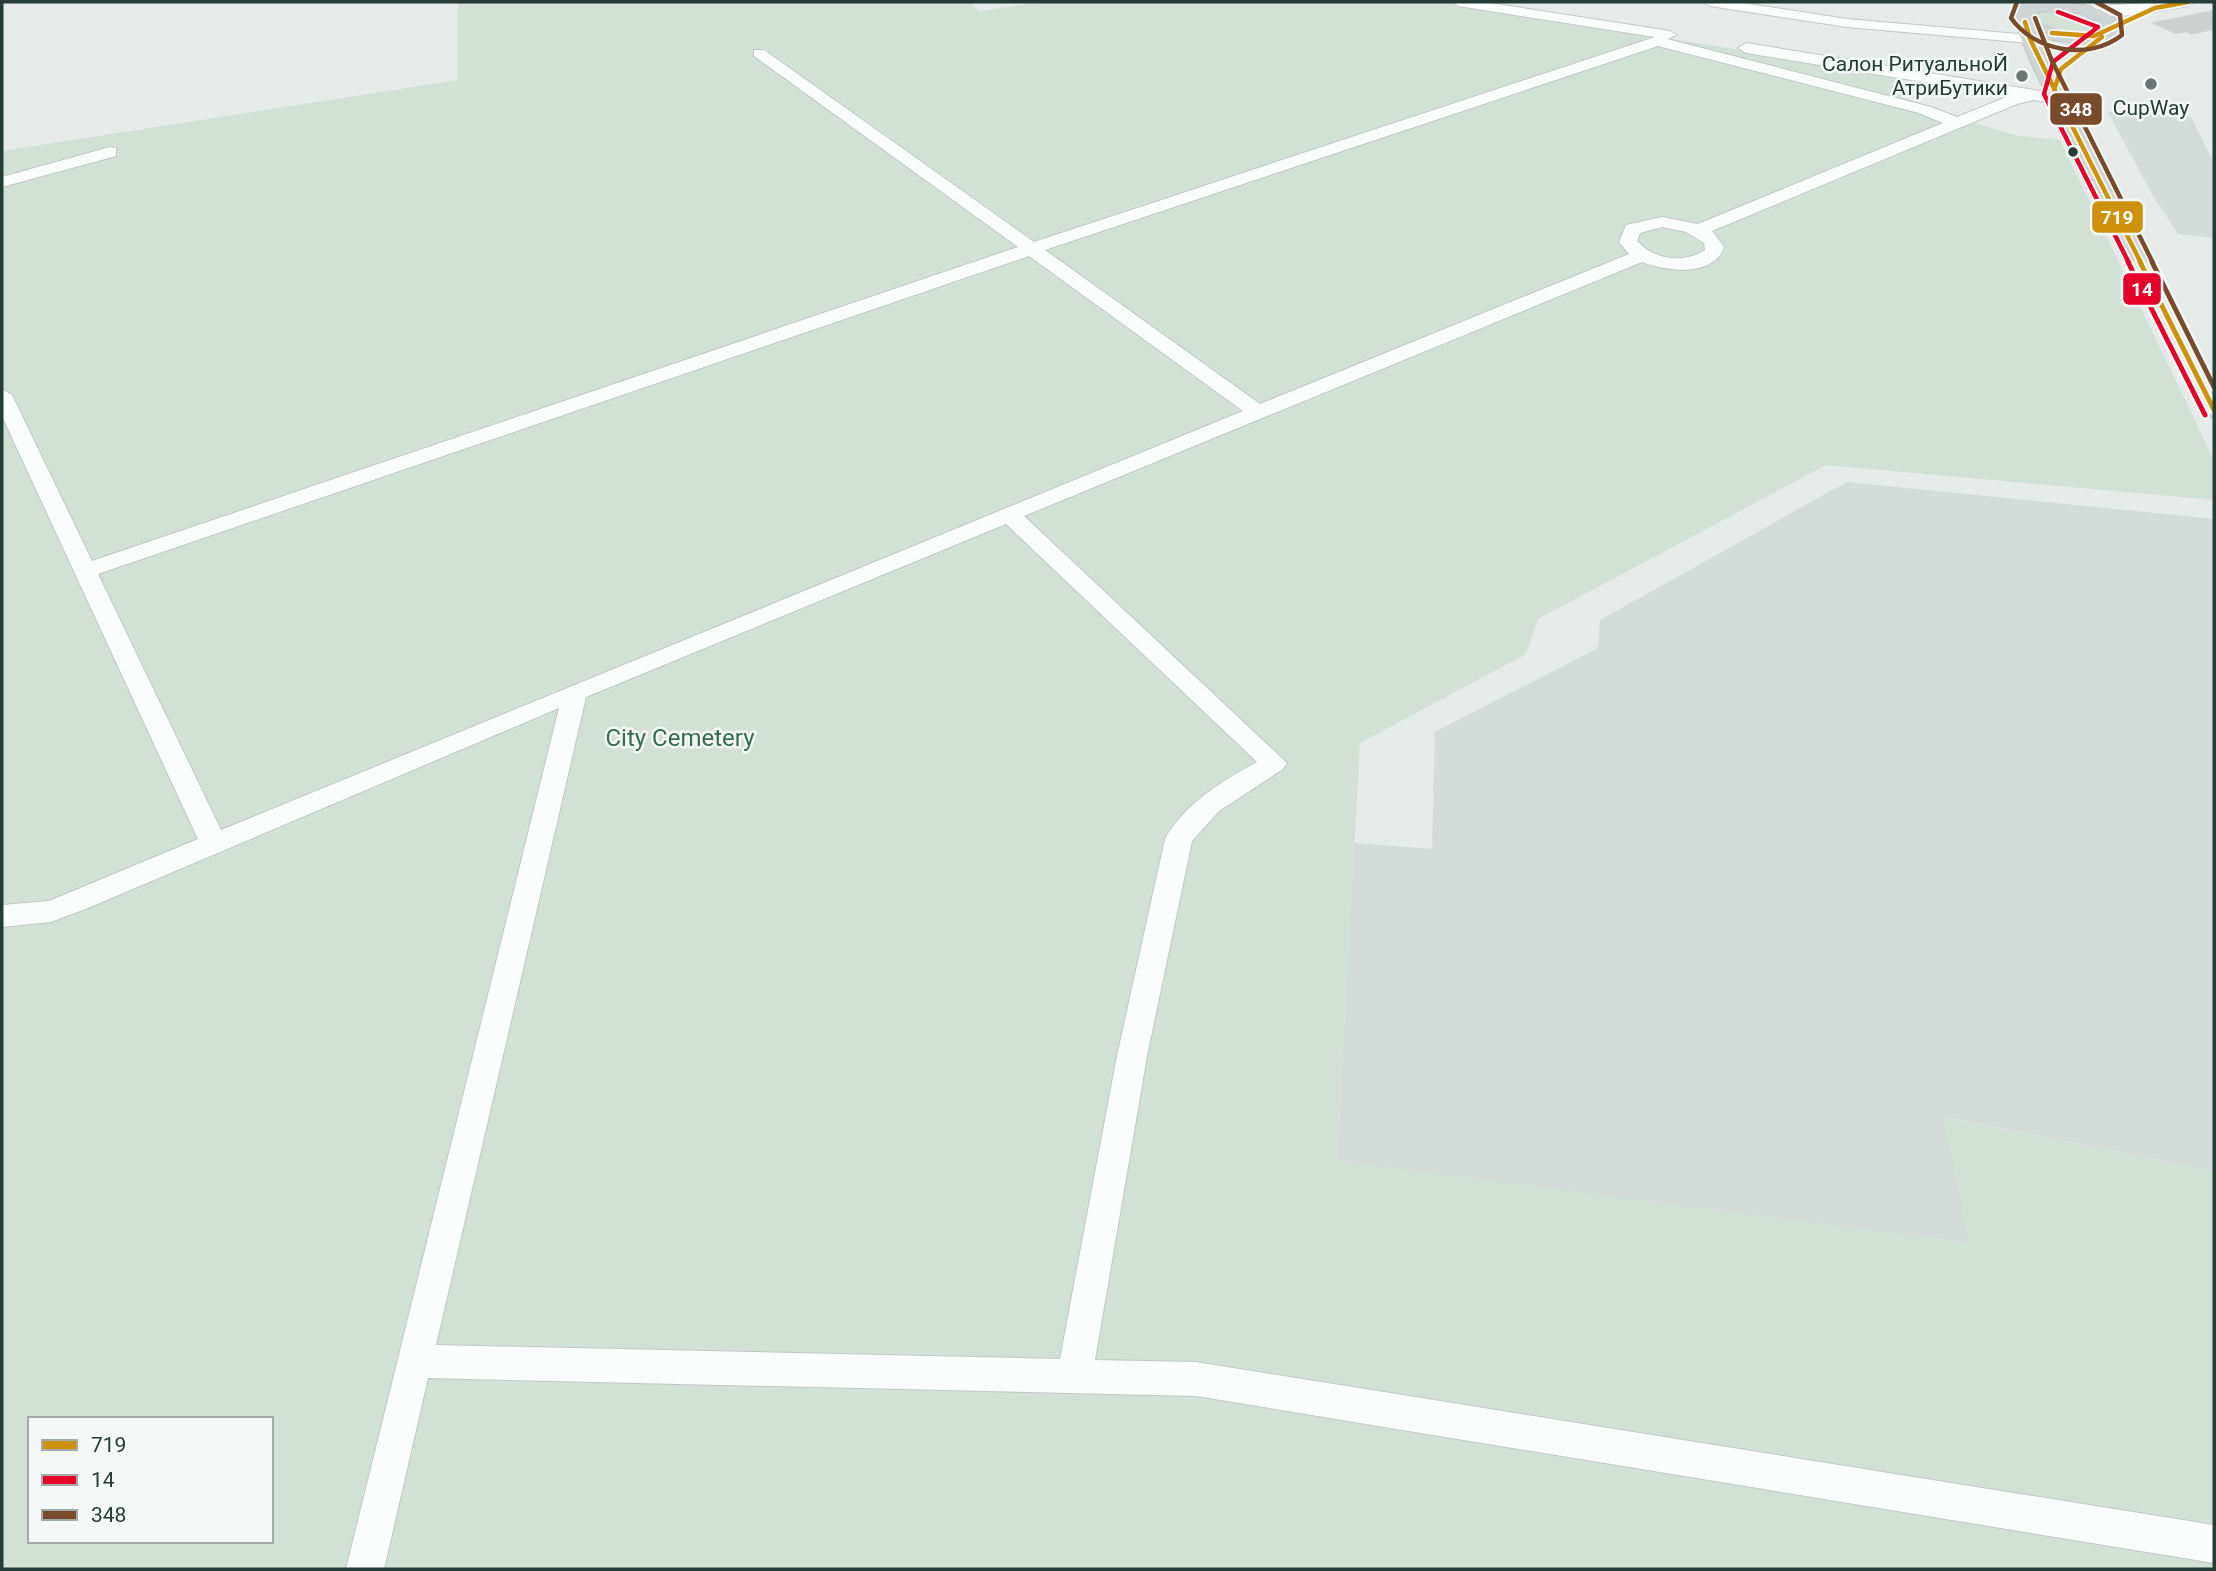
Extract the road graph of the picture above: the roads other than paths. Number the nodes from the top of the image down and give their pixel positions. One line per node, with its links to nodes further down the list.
1 (1458, 2): 9 (street)
2 (1710, 2): 6 (street)
3 (2188, 2): 5 (street)
4 (2072, 5): 5 (street); 6 (main road); 7 (main road)
5 (2152, 9): 7 (street)
6 (2025, 18): 7 (main road); 9 (main road)
7 (2107, 34): 9 (main road)
8 (759, 53): 14 (street)
9 (2058, 97): 10 (street); 17 (main road)
10 (1956, 123): 13 (street); 14 (street)
11 (110, 152): 12 (street)
12 (2, 182)
13 (1698, 230): 15 (street); 15 (street)
14 (1031, 250): 18 (street); 20 (street)
15 (1642, 255): 18 (street)
16 (2, 394): 20 (street)
17 (2214, 410)
18 (1258, 412): 19 (street)
19 (1009, 514): 21 (street); 25 (street)
20 (85, 571): 22 (street)
21 (575, 692): 22 (street); 24 (street)
22 (213, 842): 23 (street)
23 (2, 916)
24 (415, 1361): 25 (street); 27 (street)
25 (1075, 1374): 26 (street)
26 (2214, 1544)
27 (365, 1569)

